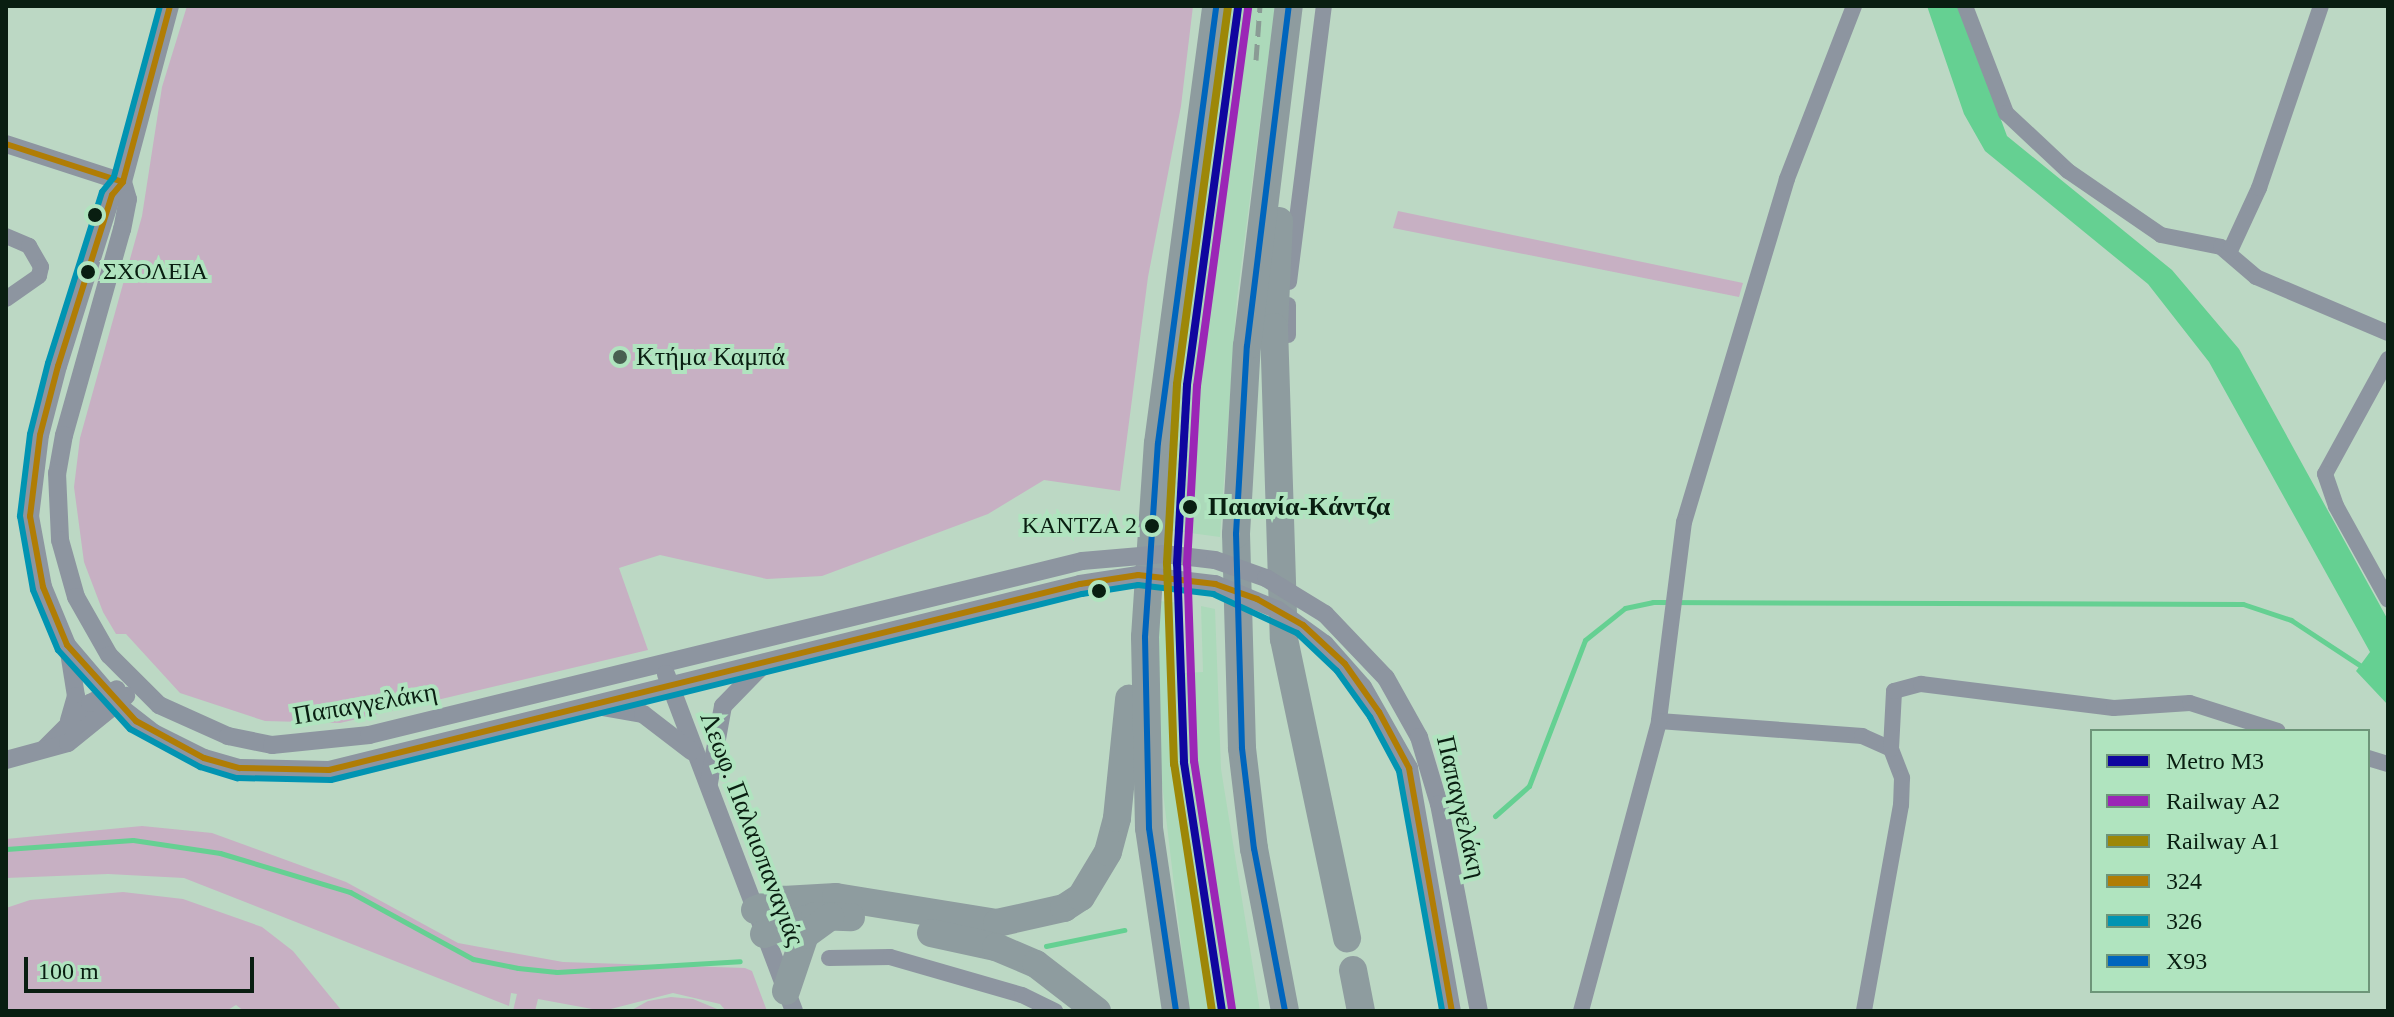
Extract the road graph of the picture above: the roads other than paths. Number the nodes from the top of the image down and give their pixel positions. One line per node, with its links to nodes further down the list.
1 (170, 6): 10 (street)
2 (1216, 6): 17 (highway)
3 (1289, 6): 8 (highway)
4 (1324, 6): 15 (street)
5 (1854, 6): 26 (street)
6 (1965, 6): 12 (street)
7 (2321, 6): 12 (street)
8 (1278, 88): 36 (highway); 43 (highway)
9 (6, 144): 10 (street)
10 (123, 182): 19 (street, Παπαγγελάκη); 22 (street, Παπαγγελάκη)
11 (6, 236): 13 (street)
12 (2229, 253): 14 (street)
13 (6, 299)
14 (2388, 333)
15 (1288, 335)
16 (2388, 359): 18 (street)
17 (1150, 525): 35 (highway); 42 (highway)
18 (2388, 600)
19 (67, 645): 24 (street, Παπαγγελάκη); 27 (street)
20 (776, 659): 23 (street, Παπαγγελάκη); 33 (street); 45 (street, Παπαγγελάκη, bridge)
21 (662, 664): 22 (street, Παπαγγελάκη); 23 (street, Λεωφ. Παλαιοπαναγιάς); 46 (street, Παπαγγελάκη, bridge)
22 (135, 685): 24 (street)
23 (670, 685): 25 (street, Παπαγγελάκη); 31 (street, Λεωφ. Παλαιοπαναγιάς)
24 (112, 699): 25 (street, Παπαγγελάκη); 27 (street); 30 (street)
25 (592, 706): 31 (street)
26 (1659, 721): 29 (street); 47 (street)
27 (68, 724): 30 (street)
28 (2272, 729): 29 (street)
29 (1891, 749): 48 (street)
30 (39, 754): 32 (street)
31 (696, 756): 33 (street, Λεωφ. Παλαιοπαναγιάς)
32 (6, 760)
33 (708, 789): 35 (street, Λεωφ. Παλαιοπαναγιάς)
34 (835, 916): 35 (highway); 39 (highway); 41 (highway)
35 (759, 922): 39 (street, Λεωφ. Παλαιοπαναγιάς)
36 (1347, 938)
37 (829, 958): 40 (street)
38 (1353, 970): 44 (highway)
39 (790, 1001)
40 (1055, 1011)
41 (1097, 1011)
42 (1176, 1011)
43 (1285, 1011)
44 (1361, 1011)
45 (1452, 1011)
46 (1479, 1011)
47 (1581, 1011)
48 (1864, 1011)

